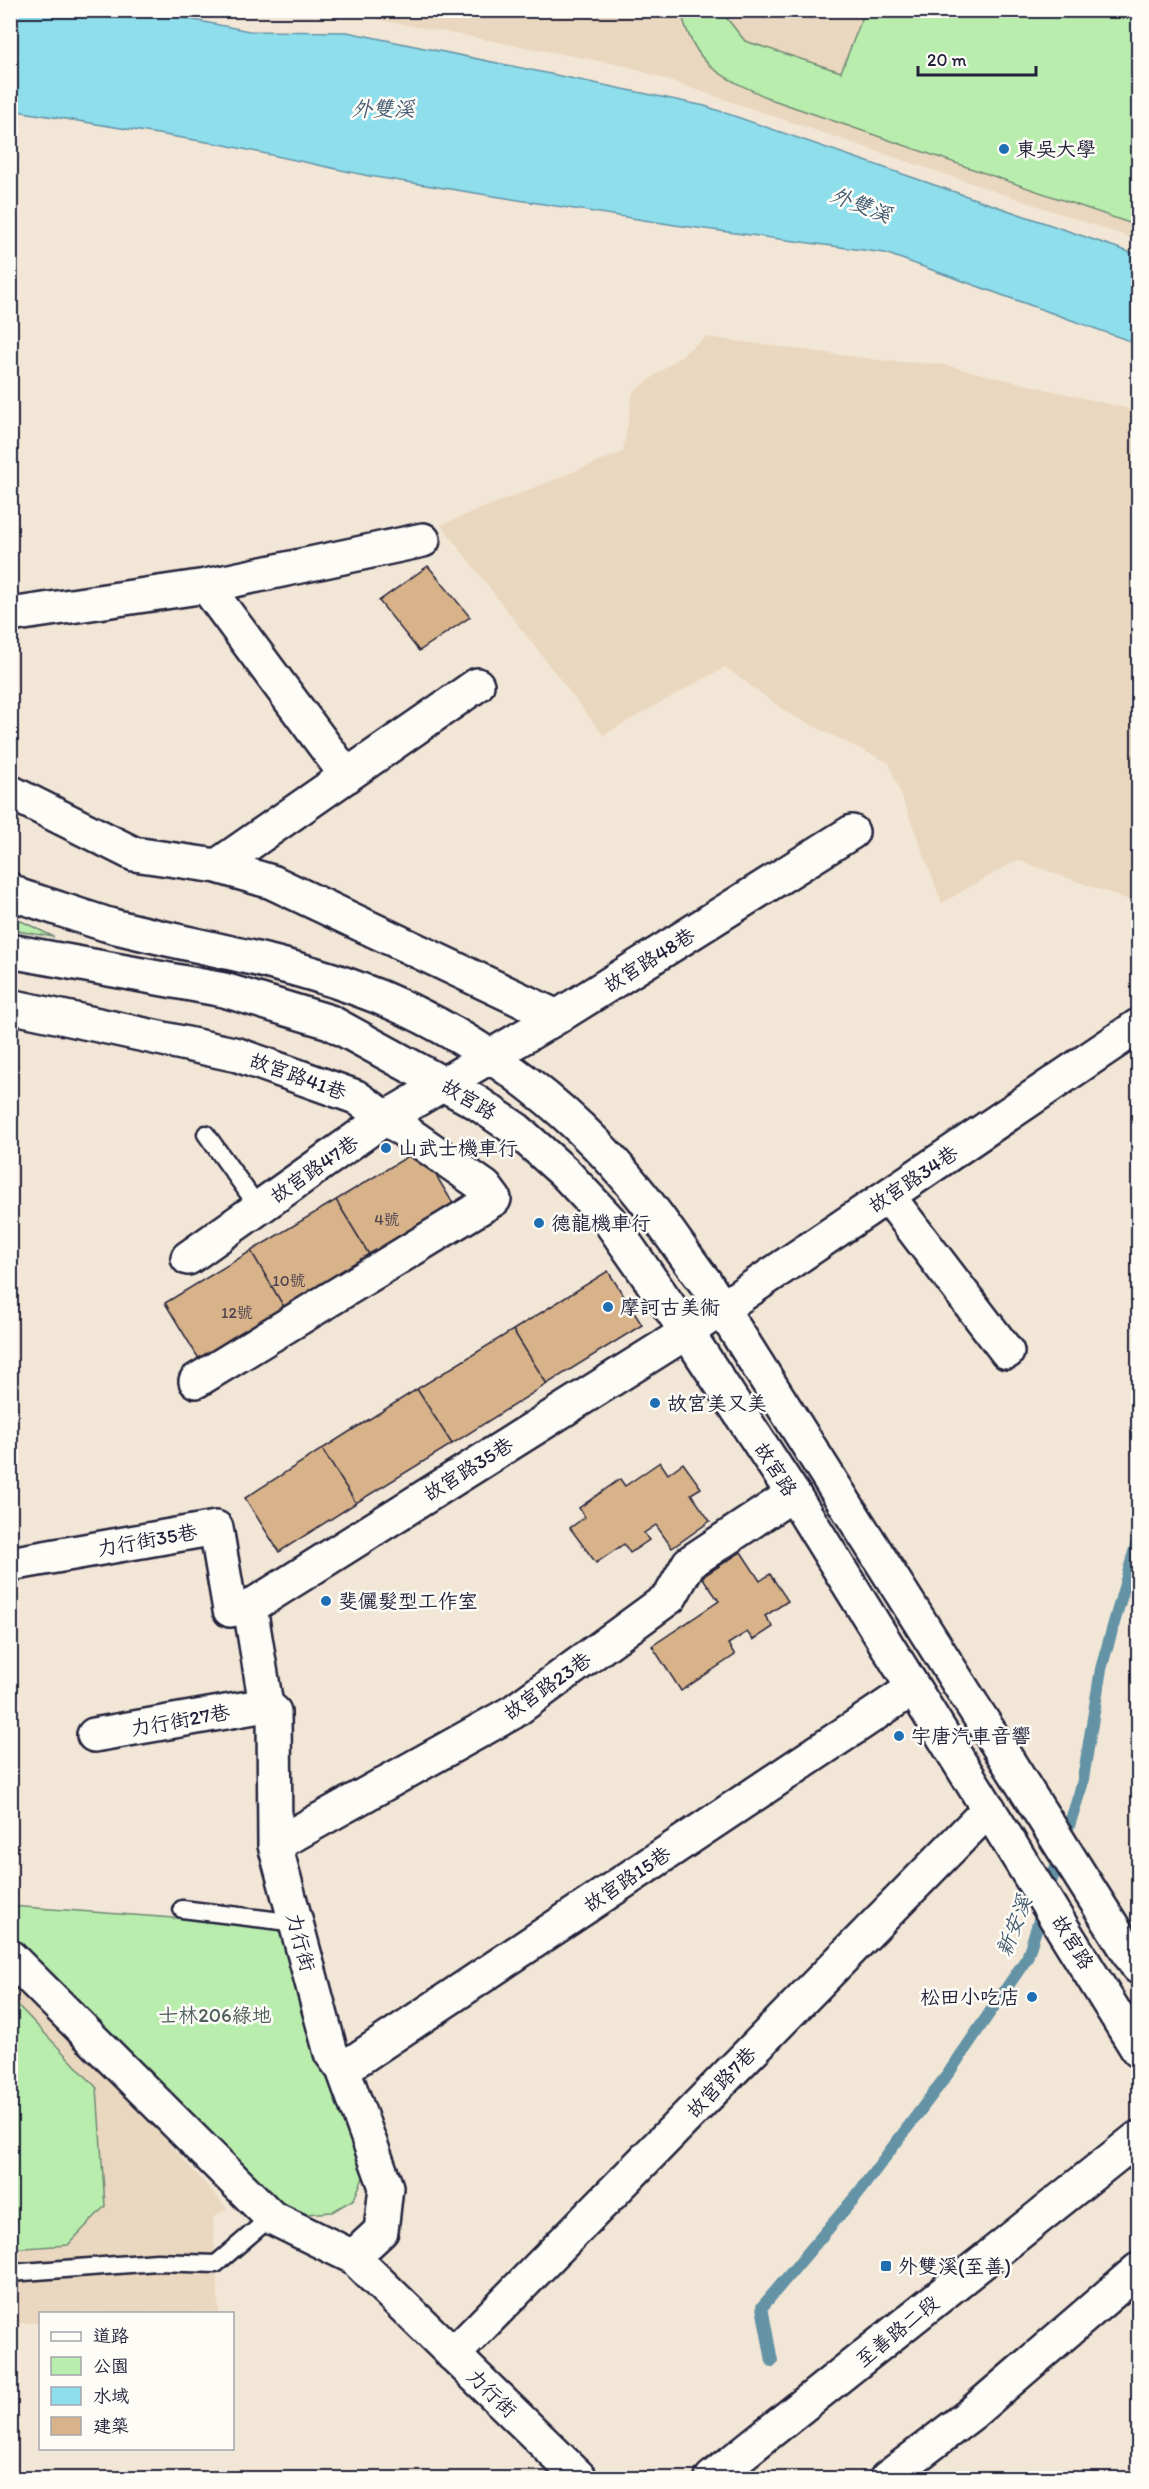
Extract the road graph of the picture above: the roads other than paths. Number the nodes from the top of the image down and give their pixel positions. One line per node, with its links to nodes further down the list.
1 (423, 540): 2 (street)
2 (206, 586): 3 (street); 5 (street)
3 (10, 615)
4 (477, 685): 5 (street)
5 (347, 776): 8 (street)
6 (10, 792): 8 (street)
7 (852, 832): 12 (street, 故宮路48巷)
8 (217, 866): 12 (street)
9 (10, 890): 14 (street, 故宮路)
10 (10, 951): 15 (street, 故宮路)
11 (10, 1006): 16 (street, 故宮路41巷)
12 (557, 1017): 14 (street, 故宮路48巷)
13 (1138, 1026): 18 (street, 故宮路34巷)
14 (489, 1058): 15 (street, 故宮路48巷); 21 (street, 故宮路)
15 (442, 1083): 16 (street, 故宮路47巷); 22 (street, 故宮路)
16 (384, 1119): 19 (street, 故宮路47巷); 24 (street, 故宮路41巷)
17 (206, 1134): 19 (lane)
18 (888, 1196): 21 (street, 故宮路34巷); 23 (street)
19 (259, 1208): 20 (street, 故宮路47巷)
20 (188, 1258)
21 (720, 1308): 22 (street, 故宮路34巷); 36 (street, 故宮路)
22 (687, 1332): 25 (street, 故宮路); 27 (street, 故宮路35巷)
23 (1007, 1352)
24 (196, 1381)
25 (793, 1494): 28 (street, 故宮路); 32 (street, 故宮路23巷)
26 (10, 1564): 27 (street, 力行街35巷)
27 (250, 1606): 29 (street, 力行街)
28 (912, 1689): 31 (street, 故宮路); 38 (street, 故宮路15巷)
29 (266, 1705): 30 (street, 力行街27巷); 32 (street, 力行街)
30 (94, 1735)
31 (989, 1809): 37 (street, 故宮路); 44 (street, 故宮路7巷)
32 (275, 1845): 34 (street, 力行街)
33 (182, 1909): 34 (lane)
34 (297, 1923): 38 (street, 力行街)
35 (10, 1957): 40 (street, 力行街)
36 (1138, 1967)
37 (1138, 2050)
38 (343, 2068): 41 (street, 力行街)
39 (1138, 2138): 46 (street, 至善路二段)
40 (271, 2217): 41 (street, 力行街); 43 (lane)
41 (353, 2257): 44 (street, 力行街)
42 (1138, 2270): 47 (street)
43 (10, 2273)
44 (453, 2355): 45 (street, 力行街)
45 (580, 2478)
46 (712, 2478)
47 (888, 2478)

